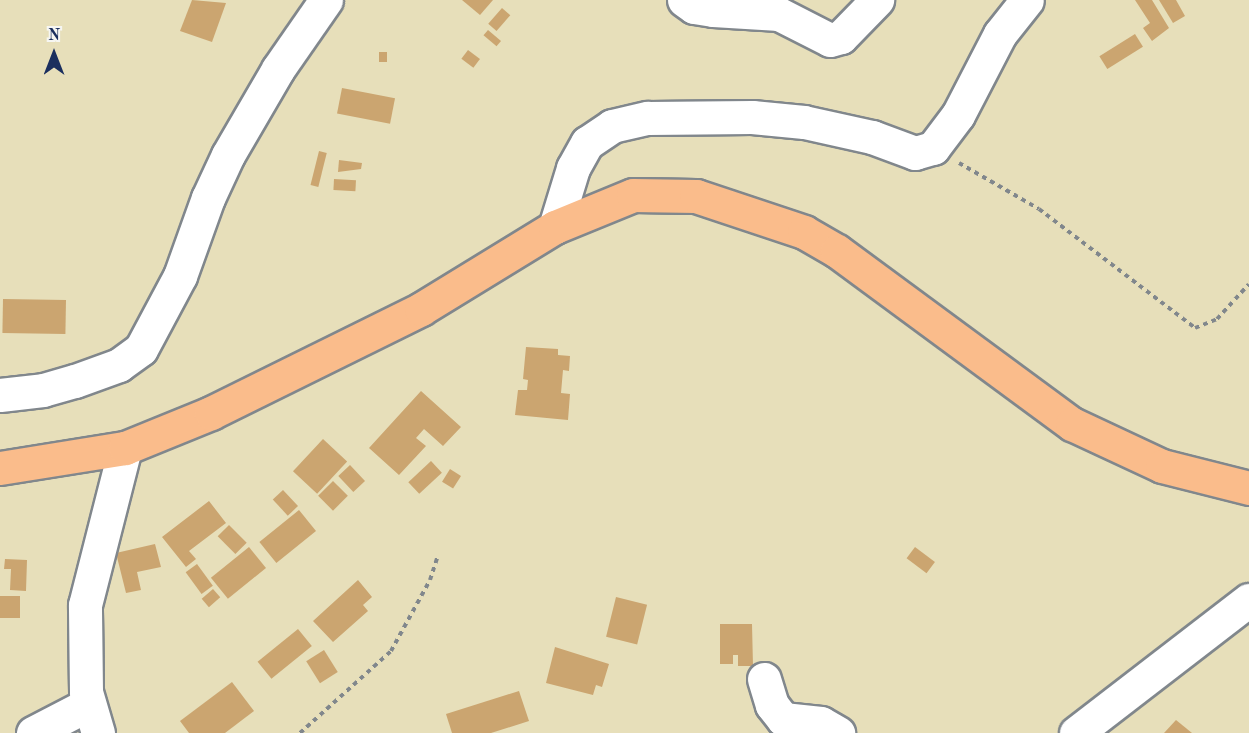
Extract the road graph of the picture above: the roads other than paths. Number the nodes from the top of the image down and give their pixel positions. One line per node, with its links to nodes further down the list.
1 (326, 0): 6 (street)
2 (684, 0): 3 (street)
3 (877, 0)
4 (1027, 0): 5 (street)
5 (555, 227): 7 (main road); 9 (main road)
6 (0, 395)
7 (125, 448): 8 (main road); 12 (street)
8 (0, 468)
9 (1249, 488)
10 (1249, 600): 15 (street)
11 (764, 679): 14 (street)
12 (94, 719): 13 (street)
13 (33, 733)
14 (838, 733)
15 (1076, 733)

